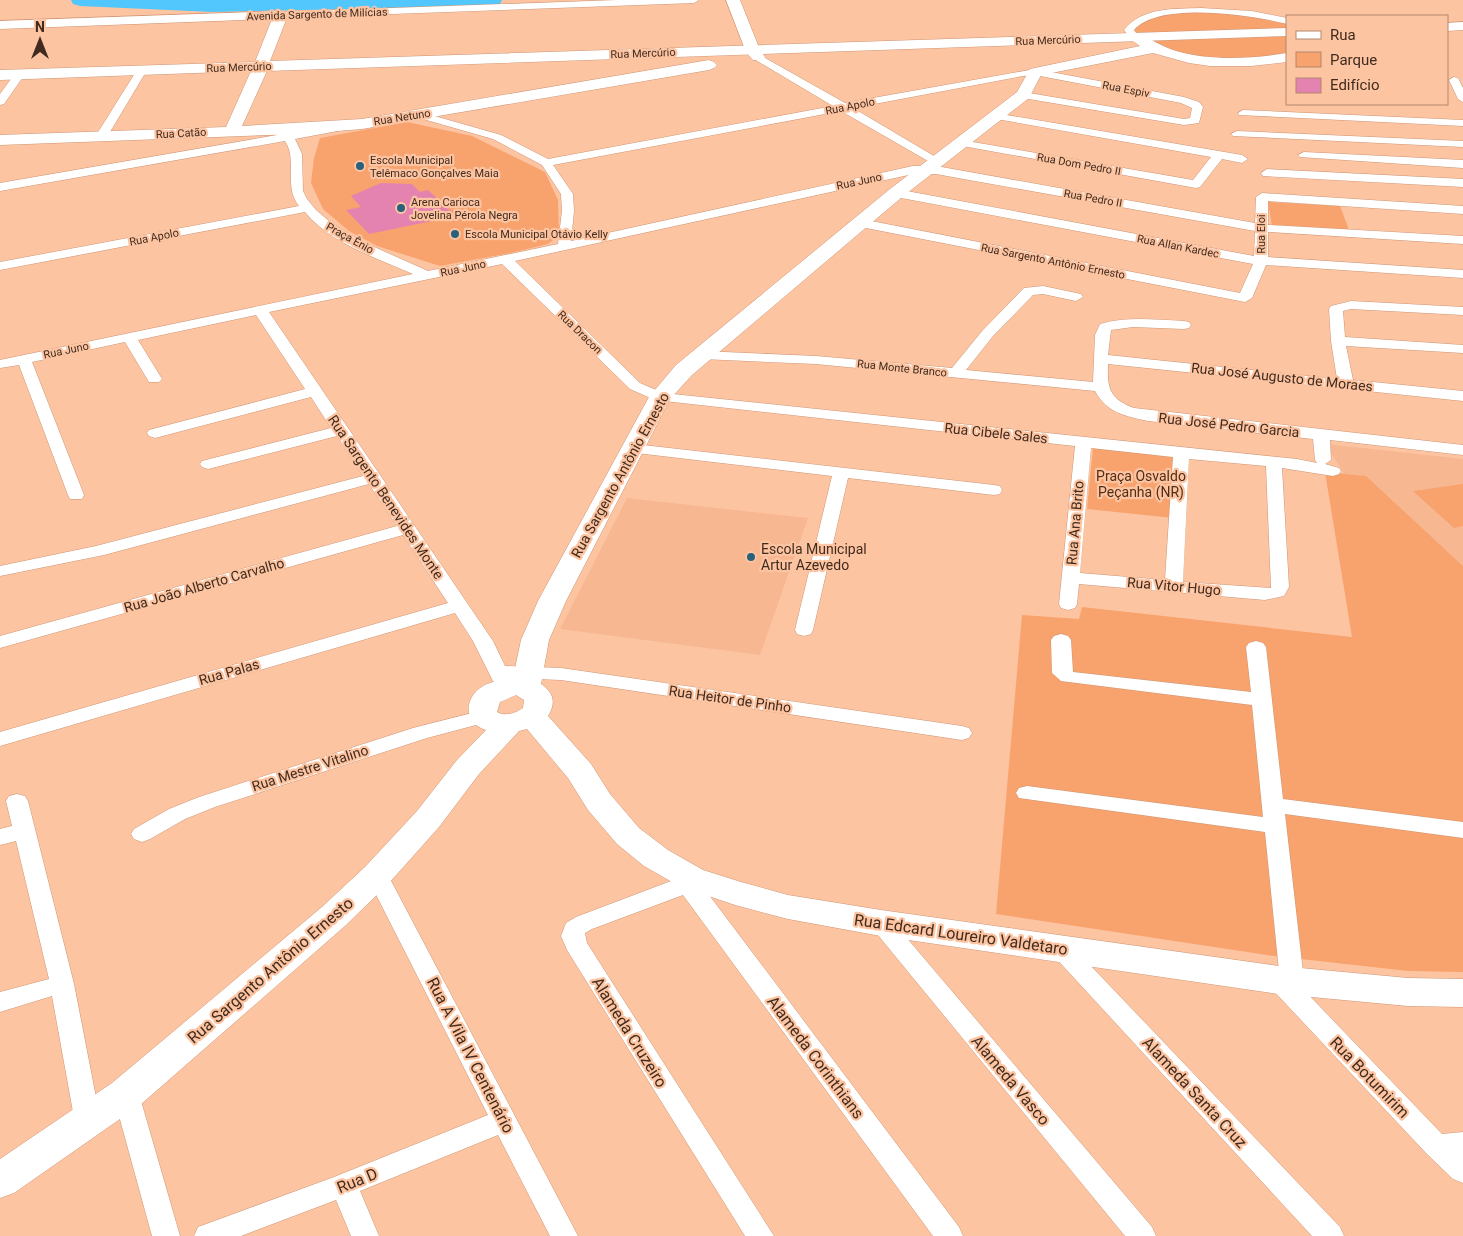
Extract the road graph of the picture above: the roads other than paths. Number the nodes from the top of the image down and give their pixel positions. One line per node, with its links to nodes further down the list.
1 (694, 0): 4 (street, Avenida Sargento de Milícias)
2 (733, 0): 13 (main road)
3 (1188, 4): 5 (street); 10 (street)
4 (281, 15): 6 (main road, Avenida Sargento de Milícias); 16 (main road)
5 (1286, 20)
6 (0, 25)
7 (1463, 26): 8 (main road)
8 (1448, 27)
9 (1286, 32): 10 (main road, Rua Mercúrio)
10 (1134, 37): 11 (main road, Rua Mercúrio); 12 (main road)
11 (804, 48): 13 (main road, Rua Netuno)
12 (1154, 48): 14 (main road); 18 (main road, Rua Apolo)
13 (755, 54): 15 (main road, Rua Netuno); 25 (street)
14 (1286, 57)
15 (713, 58): 16 (main road, Rua Mercúrio); 27 (main road, Rua Netuno)
16 (261, 66): 17 (main road, Rua Mercúrio); 33 (main road)
17 (142, 70): 19 (main road, Rua Mercúrio); 35 (street)
18 (1035, 72): 22 (main road, Rua Sargento Antônio Ernesto); 25 (street, Rua Apolo); 29 (street, Rua Espiv)
19 (20, 74): 20 (main road, Rua Mercúrio); 24 (street)
20 (0, 75)
21 (1455, 80): 23 (street)
22 (1023, 95): 28 (main road, Rua Sargento Antônio Ernesto); 29 (street)
23 (1463, 99)
24 (0, 102)
25 (844, 107): 44 (street, Rua Apolo); 46 (street)
26 (1243, 113): 30 (street)
27 (420, 114): 31 (main road, Rua Netuno); 44 (street)
28 (995, 116): 38 (main road, Rua Sargento Antônio Ernesto); 41 (street)
29 (1192, 122)
30 (1463, 123)
31 (362, 124): 32 (main road, Rua Catão); 36 (street, Rua Netuno)
32 (276, 130): 33 (main road, Rua Catão); 36 (street)
33 (232, 131): 35 (main road, Rua Catão); 40 (street)
34 (1237, 134): 39 (street)
35 (101, 137): 37 (main road, Rua Catão)
36 (291, 138): 40 (street, Rua Netuno); 51 (street, Praça Ênio)
37 (0, 140)
38 (962, 143): 41 (street, Rua Dom Pedro II); 46 (main road, Rua Sargento Antônio Ernesto)
39 (1463, 144)
40 (200, 153): 49 (street, Rua Netuno)
41 (1219, 155): 43 (street)
42 (1304, 155): 45 (street)
43 (1242, 159)
44 (546, 163): 56 (street)
45 (1463, 164)
46 (930, 165): 50 (main road, Rua Sargento Antônio Ernesto); 54 (street, Rua Pedro II); 56 (street, Rua Juno)
47 (1267, 172): 48 (street)
48 (1463, 183)
49 (0, 187)
50 (896, 192): 53 (main road, Rua Sargento Antônio Ernesto); 58 (street, Rua Allan Kardec)
51 (307, 208): 59 (street, Rua Apolo); 61 (street, Praça Ênio)
52 (1463, 210): 54 (street, Rua Eloi)
53 (861, 223): 63 (street, Rua Sargento Antônio Ernesto); 70 (main road, Rua Sargento Antônio Ernesto)
54 (1260, 228): 55 (street); 58 (street, Rua Eloi)
55 (1463, 240)
56 (564, 246): 57 (street, Rua Juno)
57 (505, 259): 61 (street, Rua Juno); 80 (street, Rua Dracon)
58 (1261, 262): 60 (street, Rua Allan Kardec); 63 (street, Rua Eloi)
59 (0, 266)
60 (1463, 274)
61 (426, 275): 64 (street, Rua Juno)
62 (1076, 297): 74 (street)
63 (1245, 298)
64 (260, 310): 67 (street, Rua Juno); 78 (street, Rua Sargento Benevides Monte)
65 (1463, 311): 68 (street)
66 (1184, 325): 72 (street)
67 (129, 337): 71 (street, Rua Juno); 75 (street)
68 (1338, 341): 69 (street); 76 (street)
69 (1463, 349)
70 (702, 355): 74 (street, Rua Monte Branco); 80 (main road, Rua Sargento Antônio Ernesto)
71 (24, 359): 73 (street, Rua Juno); 94 (street)
72 (1101, 359): 76 (street, Rua José Augusto de Moraes); 77 (street)
73 (0, 364)
74 (956, 373): 77 (street, Rua Monte Branco)
75 (154, 379)
76 (1346, 384): 79 (street, Rua José Augusto de Moraes)
77 (1101, 387): 83 (street, Rua José Pedro Garcia)
78 (315, 391): 81 (street, Rua Sargento Benevides Monte); 82 (street)
79 (1463, 396)
80 (660, 397): 84 (street, Rua Cibele Sales); 85 (main road, Rua Sargento Antônio Ernesto)
81 (342, 430): 89 (street); 92 (street, Rua Sargento Benevides Monte)
82 (155, 432)
83 (1320, 434): 86 (street, Rua José Pedro Garcia); 90 (street, Rua Cibele Sales)
84 (1083, 443): 87 (street, Rua Cibele Sales); 97 (street, Rua Ana Brito)
85 (634, 450): 91 (street); 105 (main road, Rua Sargento Antônio Ernesto)
86 (1463, 450)
87 (1181, 454): 88 (street, Rua Cibele Sales); 98 (street)
88 (1274, 462): 90 (street, Rua Cibele Sales); 98 (street, Rua Vitor Hugo)
89 (208, 464)
90 (1328, 465)
91 (841, 473): 93 (street); 101 (street)
92 (374, 478): 95 (street, Rua Sargento Benevides Monte); 96 (street)
93 (994, 490)
94 (76, 495)
95 (408, 528): 100 (street, Rua Sargento Benevides Monte); 103 (street, Rua João Alberto Carvalho)
96 (0, 571)
97 (1070, 578): 98 (street, Rua Vitor Hugo); 99 (street, Rua Ana Brito)
98 (1174, 586)
99 (1068, 604)
100 (458, 606): 105 (street, Rua Sargento Benevides Monte); 108 (street, Rua Palas)
101 (804, 630)
102 (1060, 640): 106 (street)
103 (0, 642)
104 (1256, 646): 106 (street)
105 (512, 696): 107 (street, Rua Heitor de Pinho); 114 (street, Rua Mestre Vitalino); 116 (main road, Rua Sargento Antônio Ernesto); 117 (main road, Rua Edcard Loureiro Valdetaro)
106 (1262, 700): 111 (street)
107 (962, 733)
108 (0, 739)
109 (1027, 793): 111 (street)
110 (17, 800): 113 (street)
111 (1274, 815): 112 (street); 120 (street)
112 (1463, 830)
113 (24, 831): 115 (street); 121 (street)
114 (142, 834)
115 (0, 837)
116 (377, 874): 124 (main road, Rua Sargento Antônio Ernesto); 125 (street, Rua A Vila IV Centenário)
117 (689, 881): 118 (main road, Rua Edcard Loureiro Valdetaro); 136 (street, Alameda Cruzeiro); 137 (street, Alameda Corinthians)
118 (882, 923): 119 (main road, Rua Edcard Loureiro Valdetaro); 138 (street, Alameda Vasco)
119 (1060, 948): 120 (main road, Rua Edcard Loureiro Valdetaro); 139 (street, Alameda Santa Cruz)
120 (1285, 981): 122 (main road, Rua Edcard Loureiro Valdetaro); 128 (street, Rua Botumirim)
121 (62, 984): 123 (street); 126 (street)
122 (1463, 993)
123 (0, 1002)
124 (126, 1094): 126 (main road, Rua Sargento Antônio Ernesto); 132 (street)
125 (505, 1120): 131 (street, Rua D); 135 (street, Rua A Vila IV Centenário)
126 (88, 1123): 130 (main road, Rua Sargento Antônio Ernesto)
127 (1463, 1143): 128 (street)
128 (1436, 1146): 129 (street, Rua Botumirim)
129 (1463, 1171)
130 (0, 1181)
131 (344, 1185): 133 (street, Rua D); 134 (street)
132 (166, 1236)
133 (208, 1236)
134 (365, 1236)
135 (564, 1236)
136 (760, 1236)
137 (949, 1236)
138 (1142, 1236)
139 (1330, 1236)

